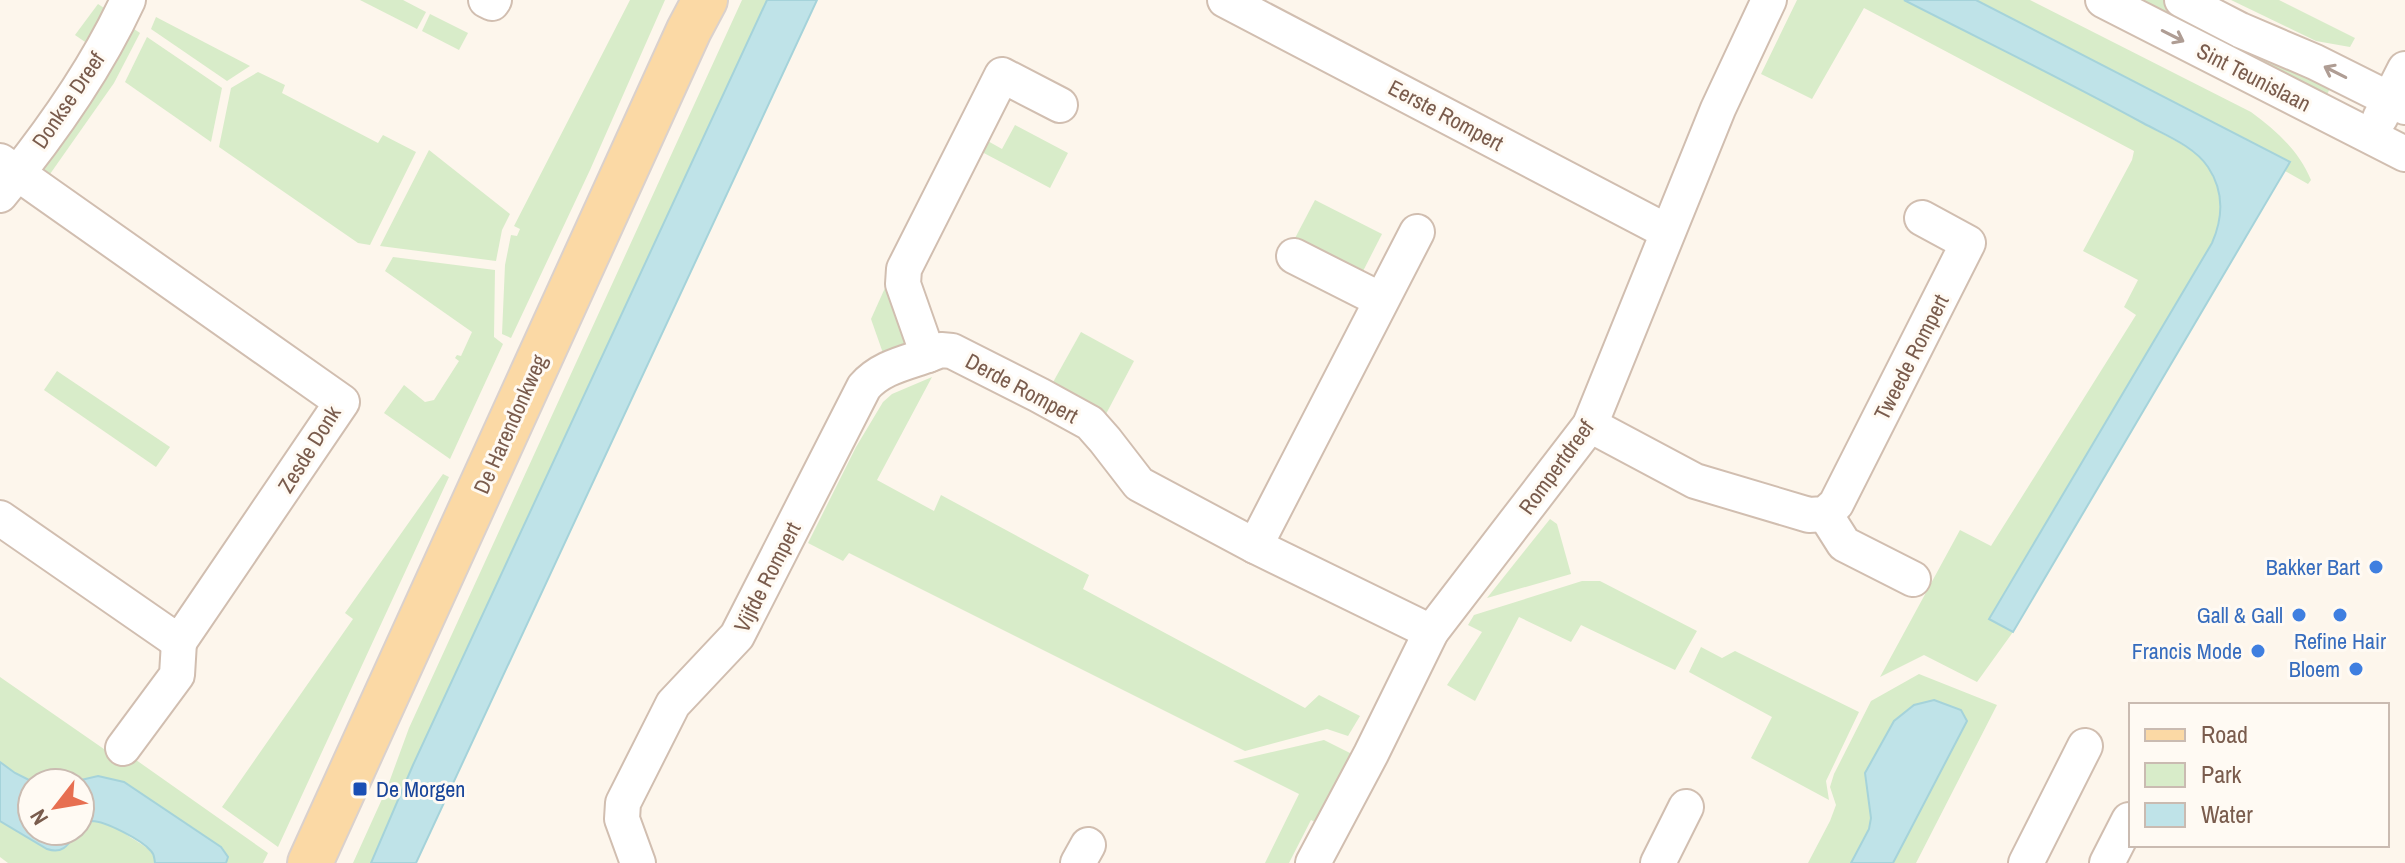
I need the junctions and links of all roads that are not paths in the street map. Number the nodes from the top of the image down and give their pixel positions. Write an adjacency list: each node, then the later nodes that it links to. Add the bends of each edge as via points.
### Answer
1 (128, 0): 14 (street, Donkse Dreef, via 95,64)
2 (486, 0): 3 (street)
3 (494, 0)
4 (1225, 0): 16 (street, Eerste Rompert)
5 (1769, 0): 16 (street, Rompertdreef)
6 (2103, 0): 12 (street, Sint Teunislaan, one-way to 12)
7 (2182, 0): 10 (street, Sint Teunislaan, one-way to 7)
8 (698, 10): 31 (main road, De Harendonkweg)
9 (2405, 69): 10 (street)
10 (2397, 103): 12 (street)
11 (1060, 105): 20 (street, via 1002,75 904,269 903,284)
12 (2370, 136): 13 (street, Sint Teunislaan)
13 (2405, 154)
14 (6, 177): 27 (street, Zesde Donk, via 342,402)
15 (1922, 218): 22 (street, Tweede Rompert, via 1968,243 1836,504)
16 (1666, 231): 21 (street, Rompertdreef)
17 (1417, 232): 19 (street)
18 (1294, 256): 19 (street)
19 (1381, 300): 24 (street)
20 (928, 355): 24 (street, Derde Rompert, via 952,351 1090,423 1139,484); 35 (street, Vijfde Rompert, via 885,370 864,387 737,636 673,704 623,803 622,819)
21 (1590, 425): 22 (street, via 1703,484 1809,515); 26 (street, Rompertdreef)
22 (1825, 514): 25 (street, via 1844,544)
23 (0, 518): 27 (street)
24 (1255, 546): 26 (street, Derde Rompert)
25 (1913, 579)
26 (1431, 632): 36 (street, Rompertdreef)
27 (179, 642): 29 (street, via 177,675)
28 (2085, 746): 38 (street)
29 (123, 748)
30 (1686, 807): 37 (street)
31 (330, 817): 33 (main road, De Harendonkweg); 34 (main road, De Harendonkweg)
32 (2129, 820): 39 (street)
33 (300, 863)
34 (310, 863)
35 (638, 863)
36 (1313, 863)
37 (1658, 863)
38 (2026, 863)
39 (2107, 863)

